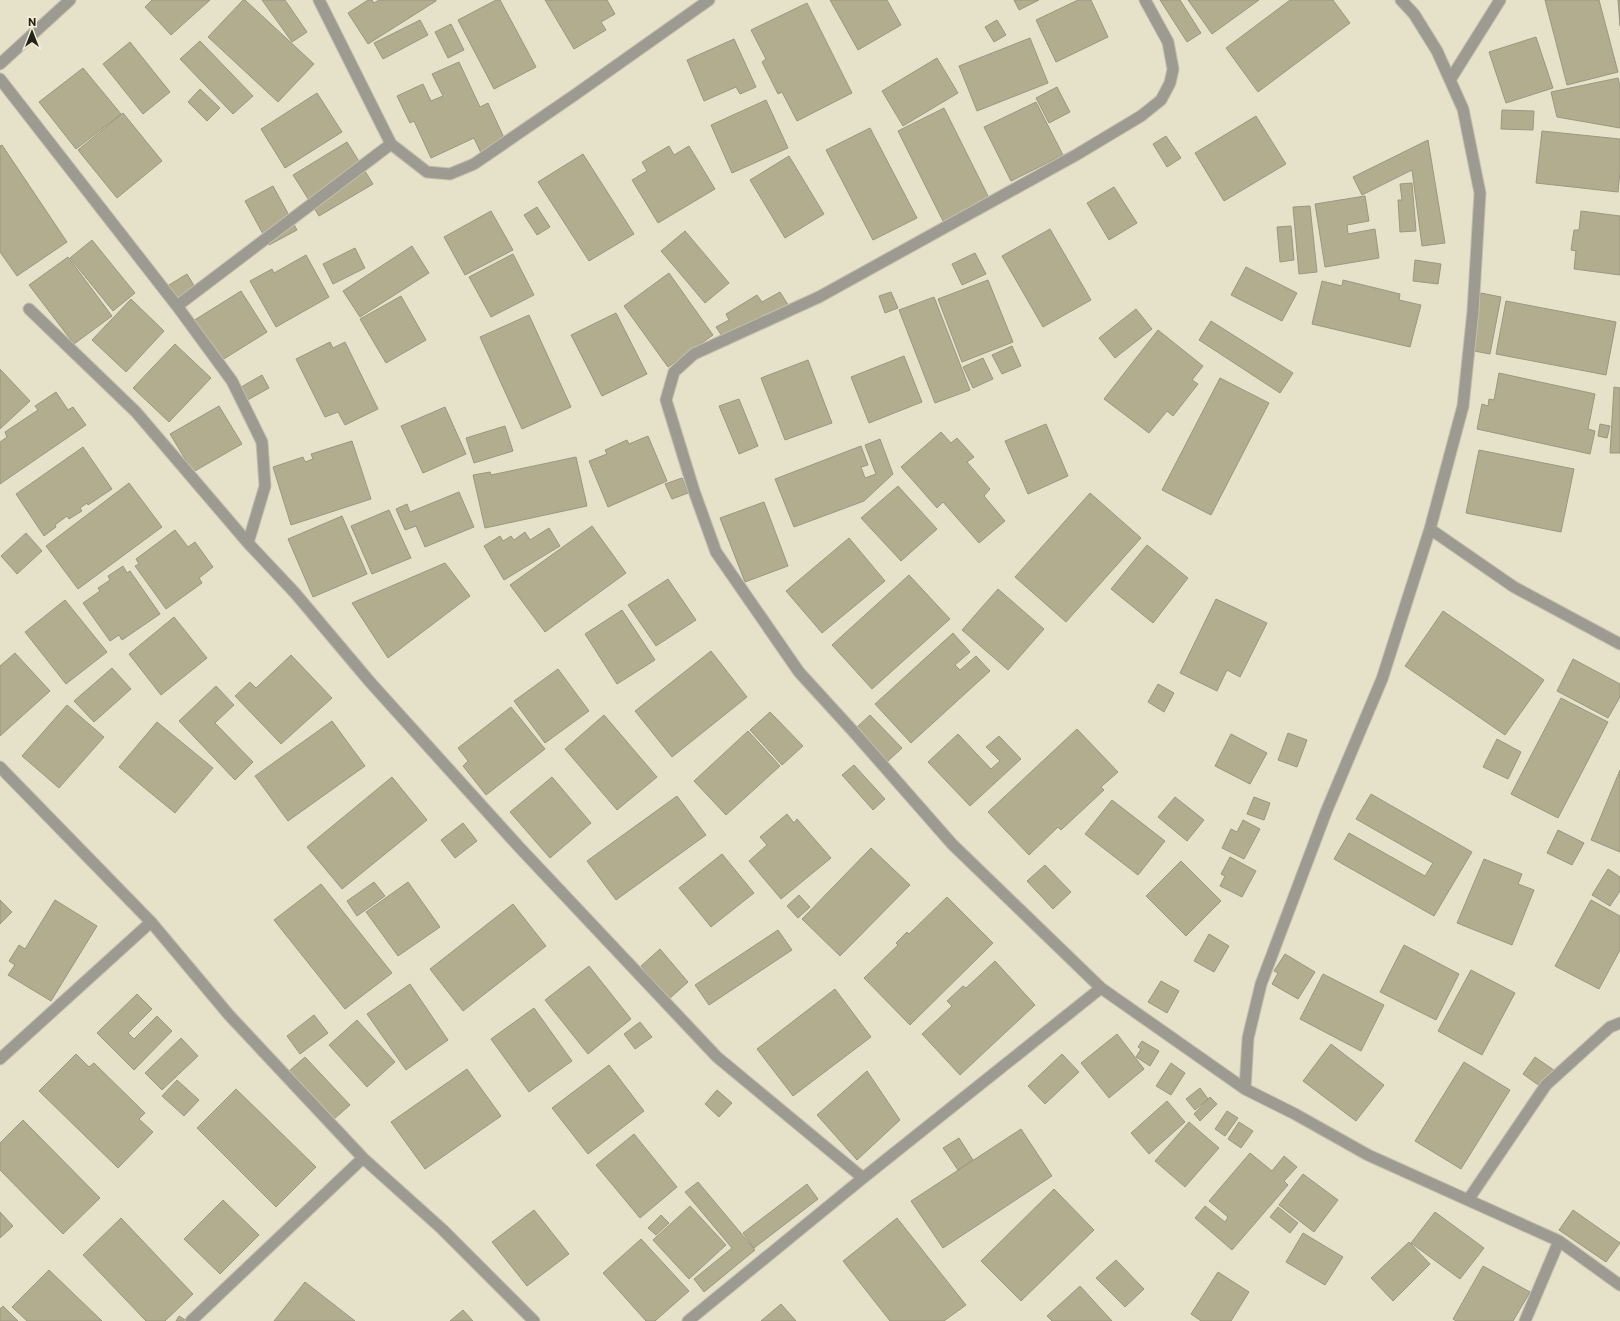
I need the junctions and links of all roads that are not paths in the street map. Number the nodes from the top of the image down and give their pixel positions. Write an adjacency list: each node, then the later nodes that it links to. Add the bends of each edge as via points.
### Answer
1 (70, 0): 7 (street)
2 (319, 0): 10 (street)
3 (709, 0): 10 (street, via 474,164 450,174 427,172)
4 (1145, 0): 18 (street, via 1168,42 1173,69 1170,83 1161,100 1141,116 1076,155 819,297 694,354 674,372 666,400 716,552 799,672 952,844)
5 (1402, 0): 9 (street, via 1437,51)
6 (1500, 0): 9 (street)
7 (0, 64)
8 (0, 79): 11 (street)
9 (1450, 80): 13 (street, via 1462,109 1480,193 1473,311 1462,406)
10 (391, 144): 11 (street)
11 (177, 306): 14 (street, via 232,381 262,442 265,486)
12 (30, 309): 14 (street, via 136,412)
13 (1430, 529): 15 (street, via 1514,587); 21 (street, via 1382,678 1326,812 1261,984 1248,1038)
14 (248, 543): 23 (street, via 295,592 370,682 515,842 717,1057)
15 (1620, 644)
16 (0, 767): 17 (street)
17 (151, 922): 20 (street); 22 (street, via 229,1015)
18 (1100, 988): 21 (street); 23 (street)
19 (1620, 1023): 24 (street, via 1610,1027 1546,1085)
20 (0, 1059)
21 (1245, 1089): 24 (street, via 1296,1114 1368,1155)
22 (363, 1158): 27 (street); 28 (street, via 442,1229)
23 (863, 1178): 29 (street)
24 (1468, 1200): 25 (street)
25 (1559, 1241): 26 (street); 30 (street)
26 (1620, 1285)
27 (191, 1321)
28 (534, 1321)
29 (688, 1321)
30 (1525, 1321)

